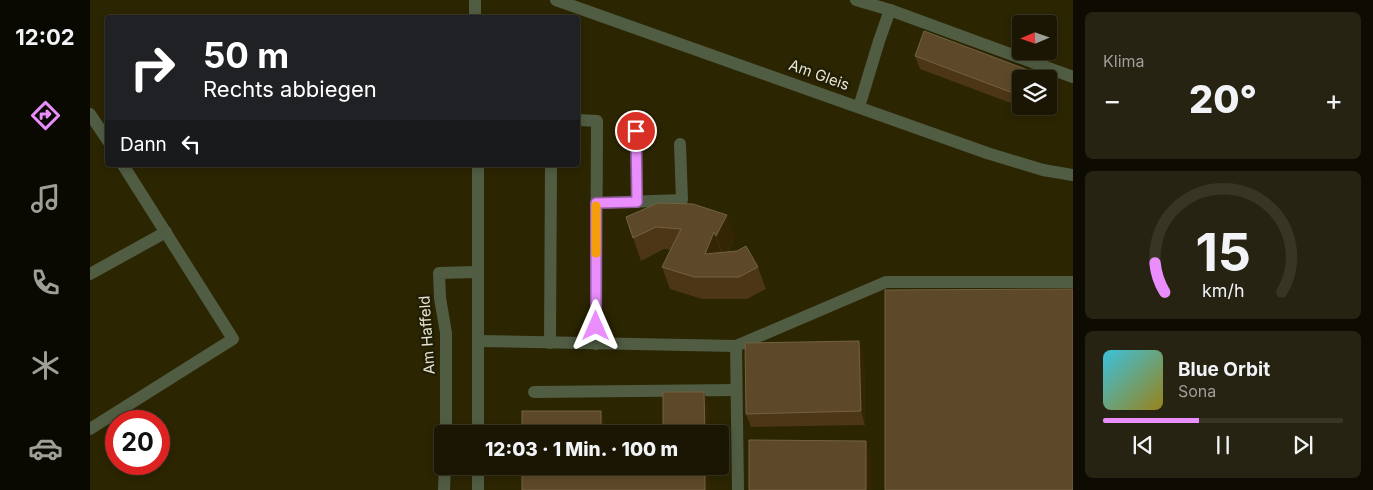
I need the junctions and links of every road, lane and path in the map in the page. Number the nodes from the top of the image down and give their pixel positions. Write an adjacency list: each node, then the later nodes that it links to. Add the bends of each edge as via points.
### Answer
1 (475, 0): 5 (street)
2 (556, 0): 7 (street, Am Gleis)
3 (856, 0): 4 (street)
4 (890, 10): 6 (street); 7 (street)
5 (475, 15)
6 (1073, 77)
7 (859, 107): 16 (street, Am Gleis, via 987,153)
8 (90, 114): 11 (street)
9 (580, 120): 18 (street, via 597,121)
10 (636, 131): 17 (street)
11 (105, 136)
12 (680, 144): 17 (street, via 682,200)
13 (124, 167): 19 (street)
14 (478, 167): 20 (street)
15 (551, 167): 24 (street)
16 (1073, 175)
17 (637, 202): 18 (street)
18 (596, 203): 25 (street)
19 (166, 232): 21 (street); 31 (street, via 234,339)
20 (477, 272): 23 (street); 29 (street, Am Haffeld, via 439,272 446,333)
21 (90, 274)
22 (1073, 282): 26 (street, via 886,282)
23 (478, 341): 24 (street); 30 (street)
24 (550, 343): 25 (street)
25 (596, 344): 26 (street)
26 (736, 346): 27 (street)
27 (736, 390): 28 (street); 36 (street)
28 (534, 392)
29 (446, 425)
30 (478, 425)
31 (90, 429)
32 (445, 475): 34 (street)
33 (478, 475): 35 (street)
34 (444, 490)
35 (478, 490)
36 (738, 490)

